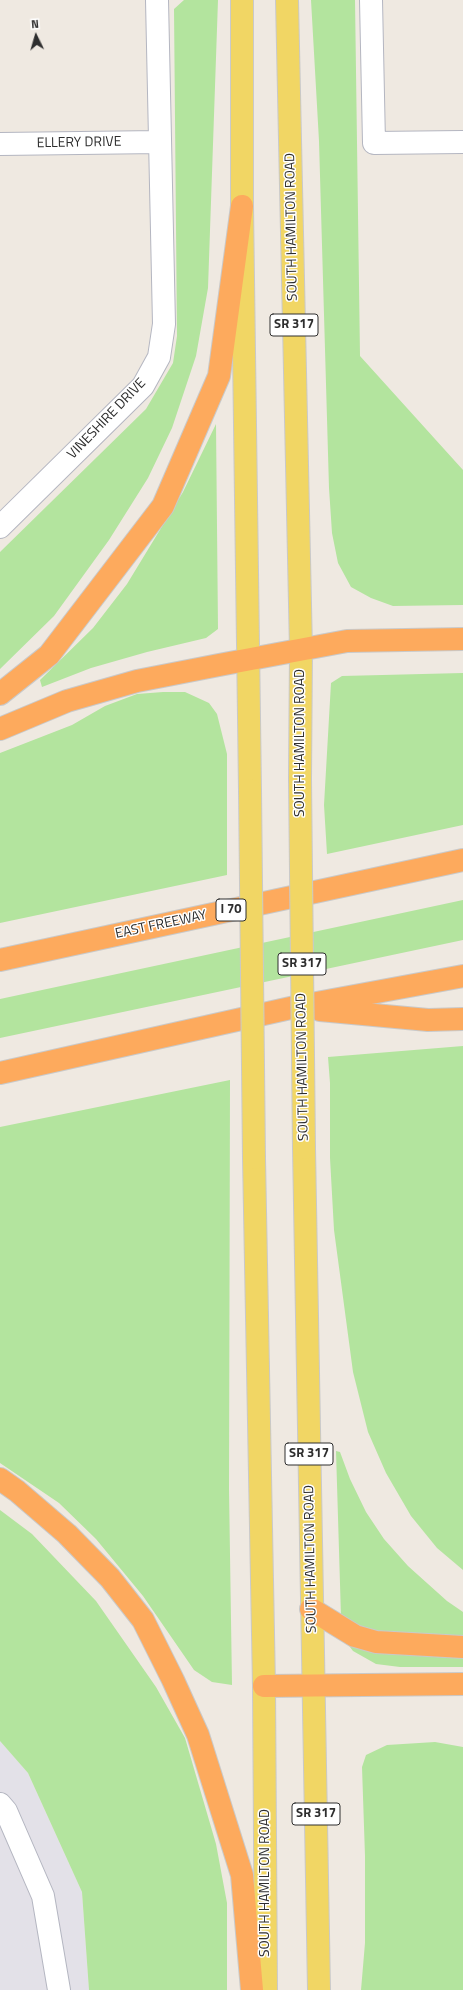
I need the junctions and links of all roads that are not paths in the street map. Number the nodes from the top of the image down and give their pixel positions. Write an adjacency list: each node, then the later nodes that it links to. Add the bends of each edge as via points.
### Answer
1 (242, 0): 8 (main road, SOUTH HAMILTON ROAD)
2 (287, 0): 11 (main road, SOUTH HAMILTON ROAD / SR 317)
3 (372, 0): 6 (street, via 374,143)
4 (159, 1): 5 (street, VINESHIRE DRIVE)
5 (159, 142): 7 (street, ELLERY DRIVE); 9 (street, VINESHIRE DRIVE, via 164,324 159,357 143,386)
6 (463, 142)
7 (0, 144)
8 (242, 206): 12 (main road, SOUTH HAMILTON ROAD); 13 (highway, via 219,376 163,506 49,655)
9 (0, 527)
10 (463, 639): 11 (highway, via 347,641)
11 (301, 650): 12 (highway); 22 (main road, SOUTH HAMILTON ROAD / SR 317, bridge, via 300,779)
12 (248, 660): 14 (highway, via 137,681 67,701); 25 (main road, SOUTH HAMILTON ROAD, bridge)
13 (0, 694)
14 (0, 729)
15 (463, 860): 16 (highway, EAST FREEWAY / I 70)
16 (0, 960)
17 (463, 976): 18 (highway)
18 (295, 1007): 19 (highway, via 428,1020); 20 (highway)
19 (463, 1019)
20 (0, 1073)
21 (0, 1479): 29 (highway, via 66,1534 110,1578 143,1620 173,1680 198,1735 242,1875)
22 (311, 1609): 23 (highway, via 355,1636 376,1642); 26 (main road, SOUTH HAMILTON ROAD / SR 317)
23 (463, 1647)
24 (463, 1684): 26 (highway)
25 (264, 1686): 26 (highway); 30 (main road, SOUTH HAMILTON ROAD)
26 (313, 1686): 31 (main road, SOUTH HAMILTON ROAD / SR 317)
27 (0, 1804): 28 (street, via 6,1810 44,1896)
28 (59, 1990)
29 (252, 1990)
30 (266, 1990)
31 (319, 1990)

